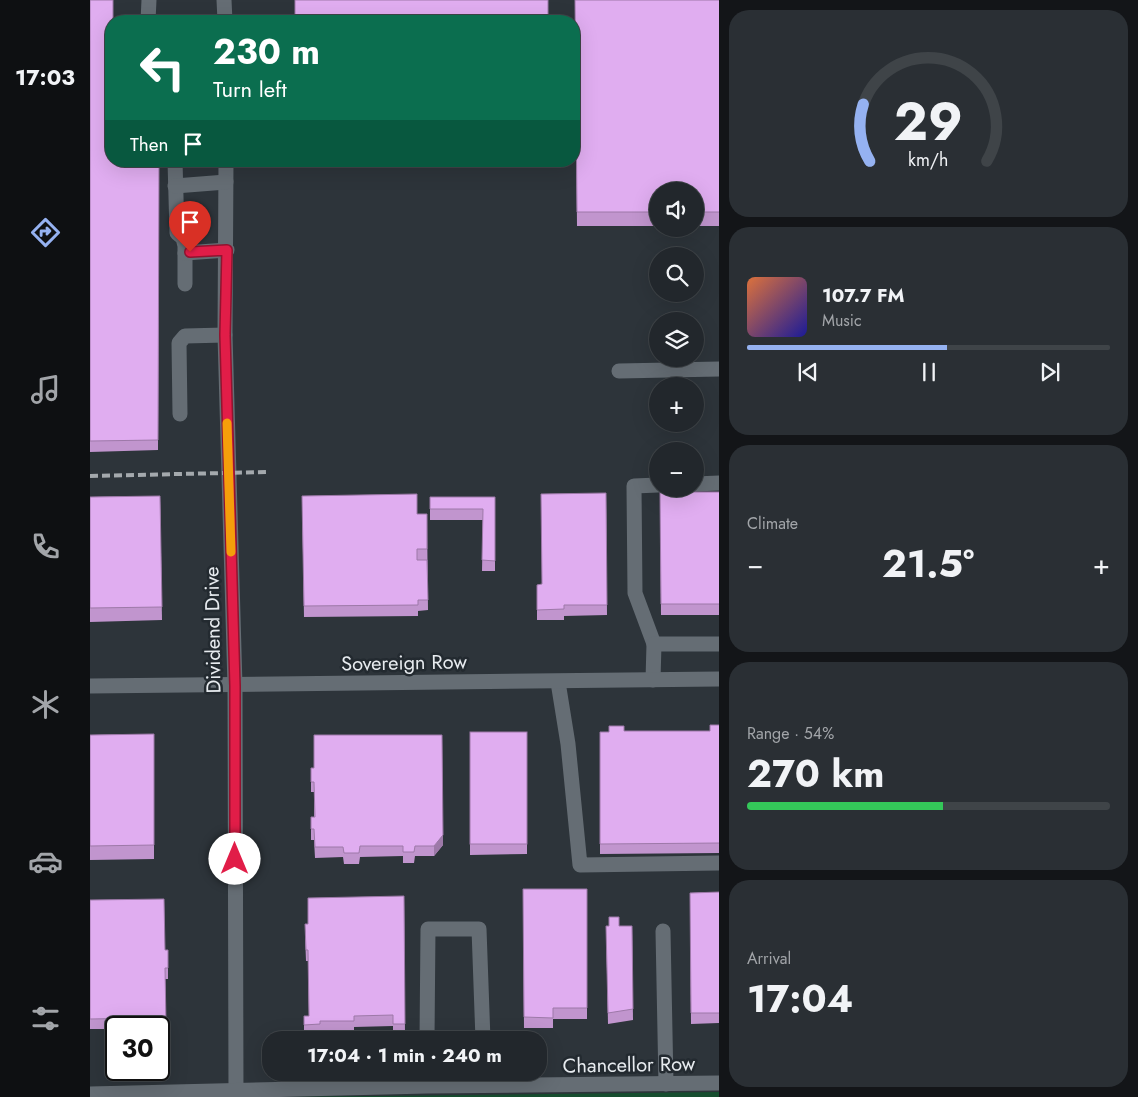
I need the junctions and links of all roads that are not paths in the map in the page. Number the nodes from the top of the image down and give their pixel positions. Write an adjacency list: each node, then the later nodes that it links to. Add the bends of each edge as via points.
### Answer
1 (149, 0): 3 (street)
2 (224, 0): 4 (street)
3 (148, 15)
4 (225, 15)
5 (175, 167): 8 (street)
6 (226, 167): 7 (street, Dividend Drive)
7 (226, 182): 8 (street); 9 (street, Dividend Drive)
8 (175, 186): 10 (street, via 177,233 183,238)
9 (227, 250): 10 (street); 12 (street, Dividend Drive)
10 (185, 253): 11 (street)
11 (185, 284)
12 (225, 335): 15 (street, via 185,336 181,339); 25 (street, Dividend Drive)
13 (719, 369): 14 (street)
14 (619, 371)
15 (180, 414)
16 (719, 483): 17 (street)
17 (704, 484)
18 (649, 485): 19 (street, via 634,486 635,593)
19 (654, 644): 20 (street); 21 (street)
20 (719, 644)
21 (653, 680): 22 (street, Sovereign Row); 23 (street, Sovereign Row)
22 (719, 680)
23 (558, 682): 25 (street, Sovereign Row); 26 (street, via 568,744 580,865)
24 (90, 686): 25 (street, Sovereign Row)
25 (235, 686): 35 (street, Dividend Drive)
26 (719, 863)
27 (663, 931): 33 (street)
28 (427, 1031): 29 (street, via 428,929 479,929)
29 (483, 1031)
30 (402, 1081): 35 (street, Chancellor Row)
31 (547, 1081): 33 (street, Chancellor Row)
32 (719, 1083): 33 (street, Chancellor Row)
33 (666, 1084)
34 (90, 1094): 35 (street, Chancellor Row)
35 (236, 1094)

